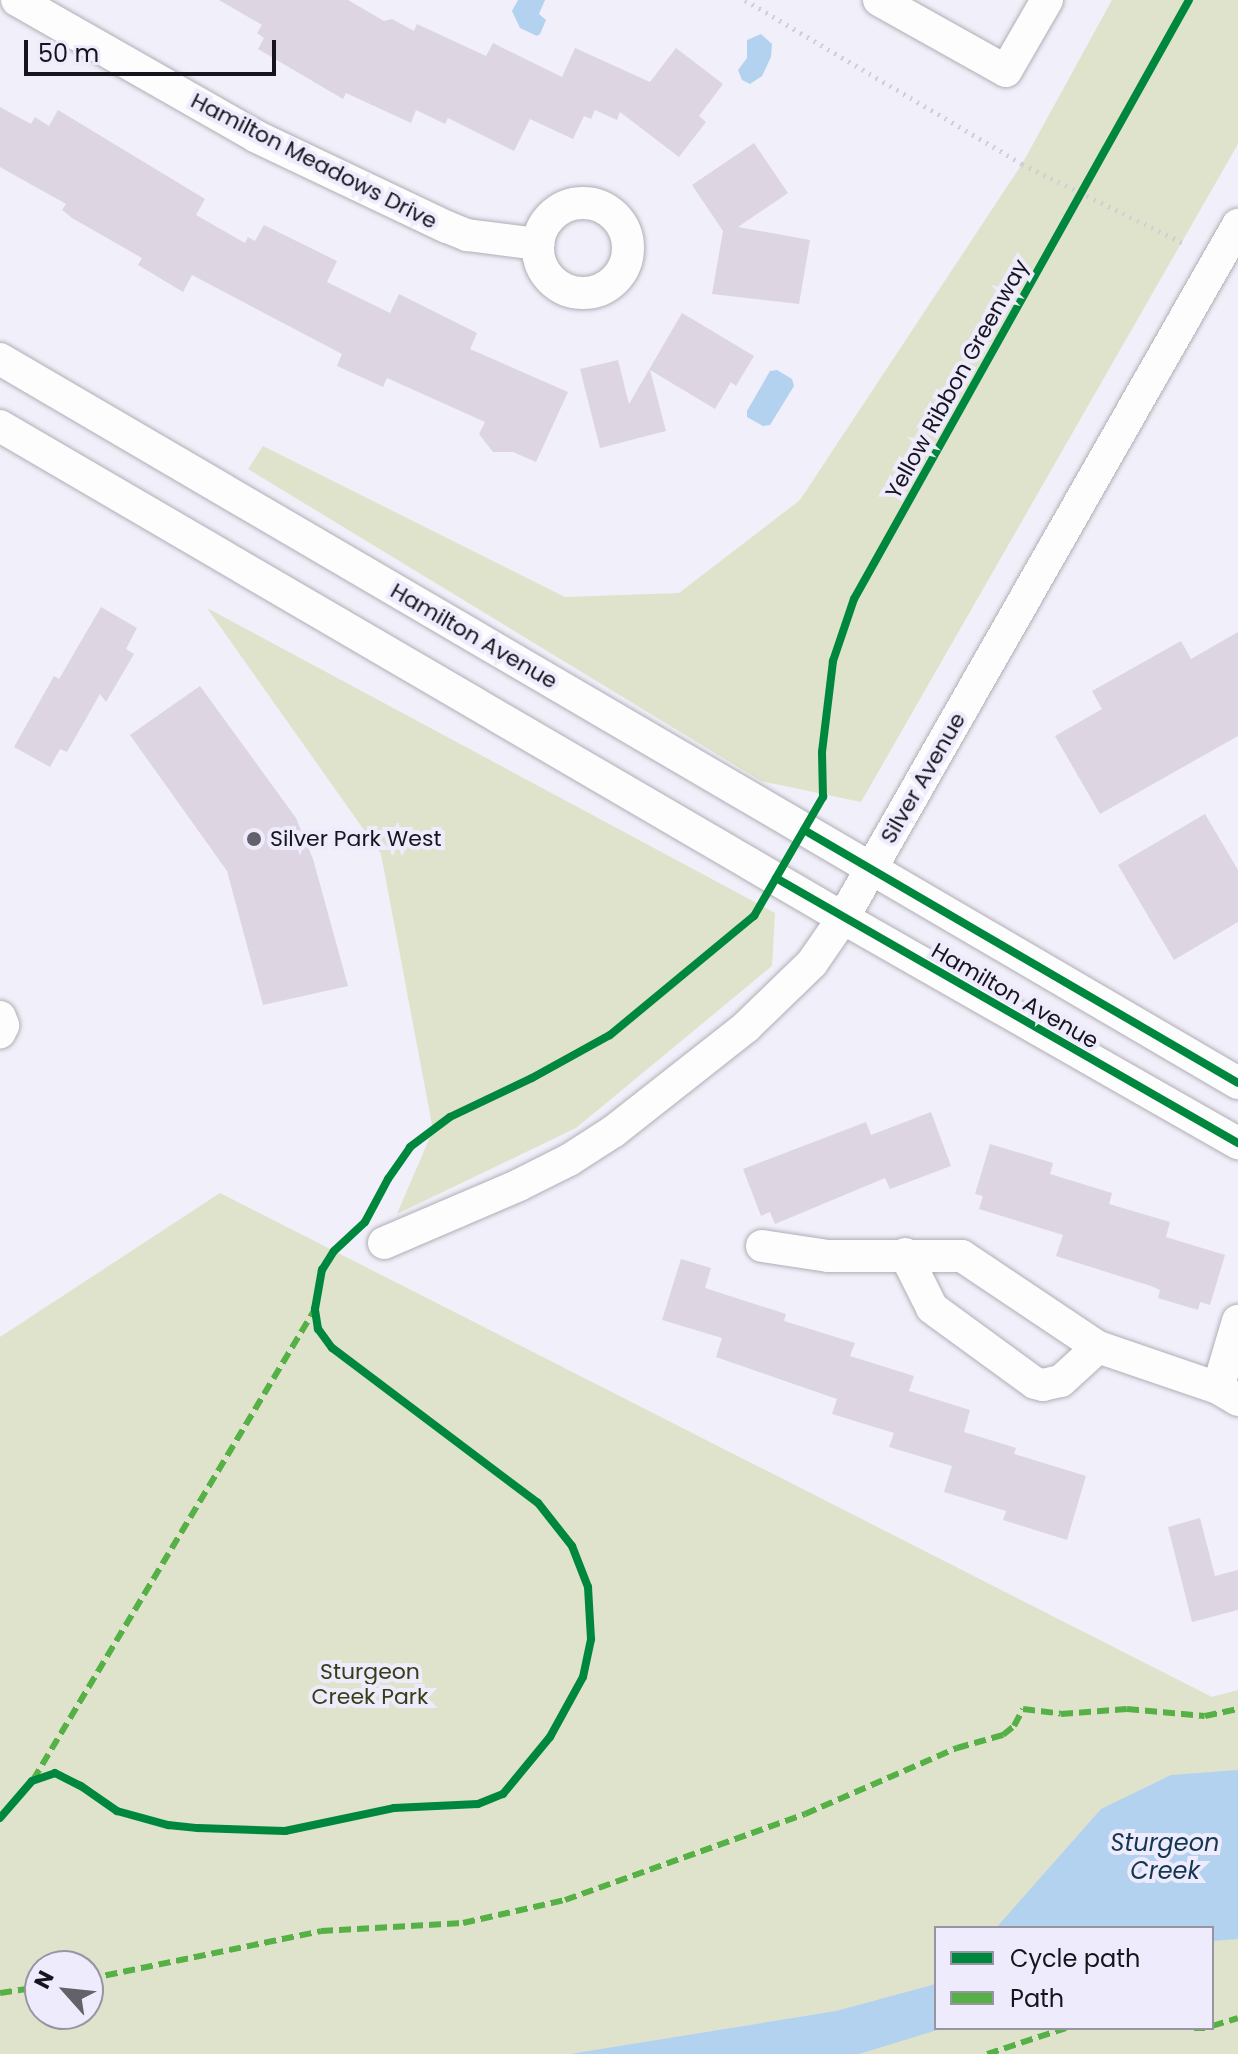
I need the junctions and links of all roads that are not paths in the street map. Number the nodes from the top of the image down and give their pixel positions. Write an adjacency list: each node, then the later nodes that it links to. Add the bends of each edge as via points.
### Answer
1 (17, 0): 5 (street, Hamilton Meadows Drive, via 255,136 432,221 467,235)
2 (879, 0): 3 (street, via 1006,71)
3 (1047, 0)
4 (1238, 225): 8 (street, Silver Avenue)
5 (538, 244)
6 (0, 359): 8 (street, Hamilton Avenue)
7 (0, 426): 9 (street, Hamilton Avenue)
8 (871, 869): 9 (street, Silver Avenue); 10 (street, Hamilton Avenue)
9 (843, 918): 11 (street, Hamilton Avenue); 12 (street, Silver Avenue, via 785,993 614,1131 519,1185)
10 (1238, 1083)
11 (1238, 1143)
12 (384, 1243)
13 (762, 1246): 14 (street, via 828,1256)
14 (905, 1254): 16 (street, via 962,1256); 16 (street, via 932,1308 1035,1383 1061,1381)
15 (1238, 1321): 17 (street)
16 (1098, 1347): 17 (street)
17 (1228, 1394)

